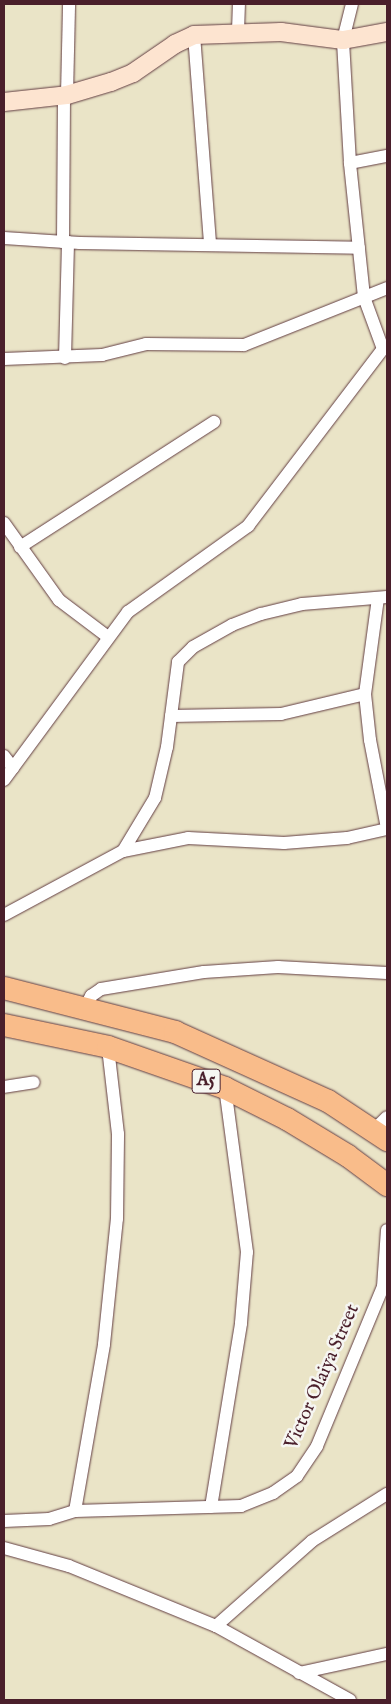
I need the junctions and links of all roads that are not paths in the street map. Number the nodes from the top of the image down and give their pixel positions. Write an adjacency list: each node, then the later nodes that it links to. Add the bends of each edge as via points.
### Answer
1 (69, 4): 8 (street)
2 (239, 4): 4 (street)
3 (352, 4): 7 (street)
4 (238, 31): 6 (street); 7 (street, via 280,32)
5 (387, 32): 7 (street)
6 (194, 35): 8 (street, via 133,73); 14 (street)
7 (343, 40): 11 (street)
8 (65, 95): 9 (street); 13 (street)
9 (4, 102)
10 (387, 156): 11 (street)
11 (350, 163): 15 (street)
12 (4, 238): 13 (street)
13 (66, 242): 14 (street); 19 (street)
14 (210, 243): 15 (street, via 259,248)
15 (359, 248): 17 (street)
16 (387, 288): 17 (street)
17 (364, 297): 18 (street); 19 (street, via 244,345 146,344)
18 (385, 352): 25 (street, via 248,526 128,612)
19 (65, 358): 20 (street)
20 (4, 359)
21 (214, 422): 23 (street)
22 (4, 522): 23 (street)
23 (20, 546): 25 (street, via 59,600)
24 (382, 597): 26 (street); 27 (street, via 302,604 232,625 193,647 178,662)
25 (108, 638): 29 (street)
26 (365, 694): 27 (street, via 281,714); 31 (street)
27 (171, 716): 32 (street, via 155,798)
28 (4, 756): 29 (street)
29 (13, 768): 30 (street)
30 (4, 780)
31 (387, 829): 32 (street, via 347,838 284,843 188,838)
32 (123, 851): 33 (street)
33 (4, 915)
34 (387, 973): 36 (street, via 278,967 204,972 100,989)
35 (4, 988): 36 (highway, A5)
36 (85, 1007): 42 (highway, A5, via 175,1032)
37 (4, 1025): 38 (highway, A5)
38 (108, 1047): 41 (highway, A5); 47 (street, via 118,1134 117,1219 104,1344)
39 (34, 1082): 40 (street)
40 (4, 1087)
41 (225, 1088): 43 (highway, A5, via 287,1119); 46 (street, via 247,1252 241,1323)
42 (383, 1129)
43 (387, 1185)
44 (387, 1230): 46 (street, Victor Olaiya Street, via 383,1287 317,1446 297,1476 273,1493 241,1506)
45 (387, 1494): 50 (street, via 312,1542)
46 (211, 1507): 47 (street, Victor Olaiya Street)
47 (75, 1511): 48 (street, Victor Olaiya Street, via 49,1519)
48 (4, 1521)
49 (4, 1548): 50 (street, via 69,1566)
50 (216, 1626): 52 (street)
51 (387, 1654): 52 (street)
52 (299, 1673): 53 (street)
53 (350, 1700)

